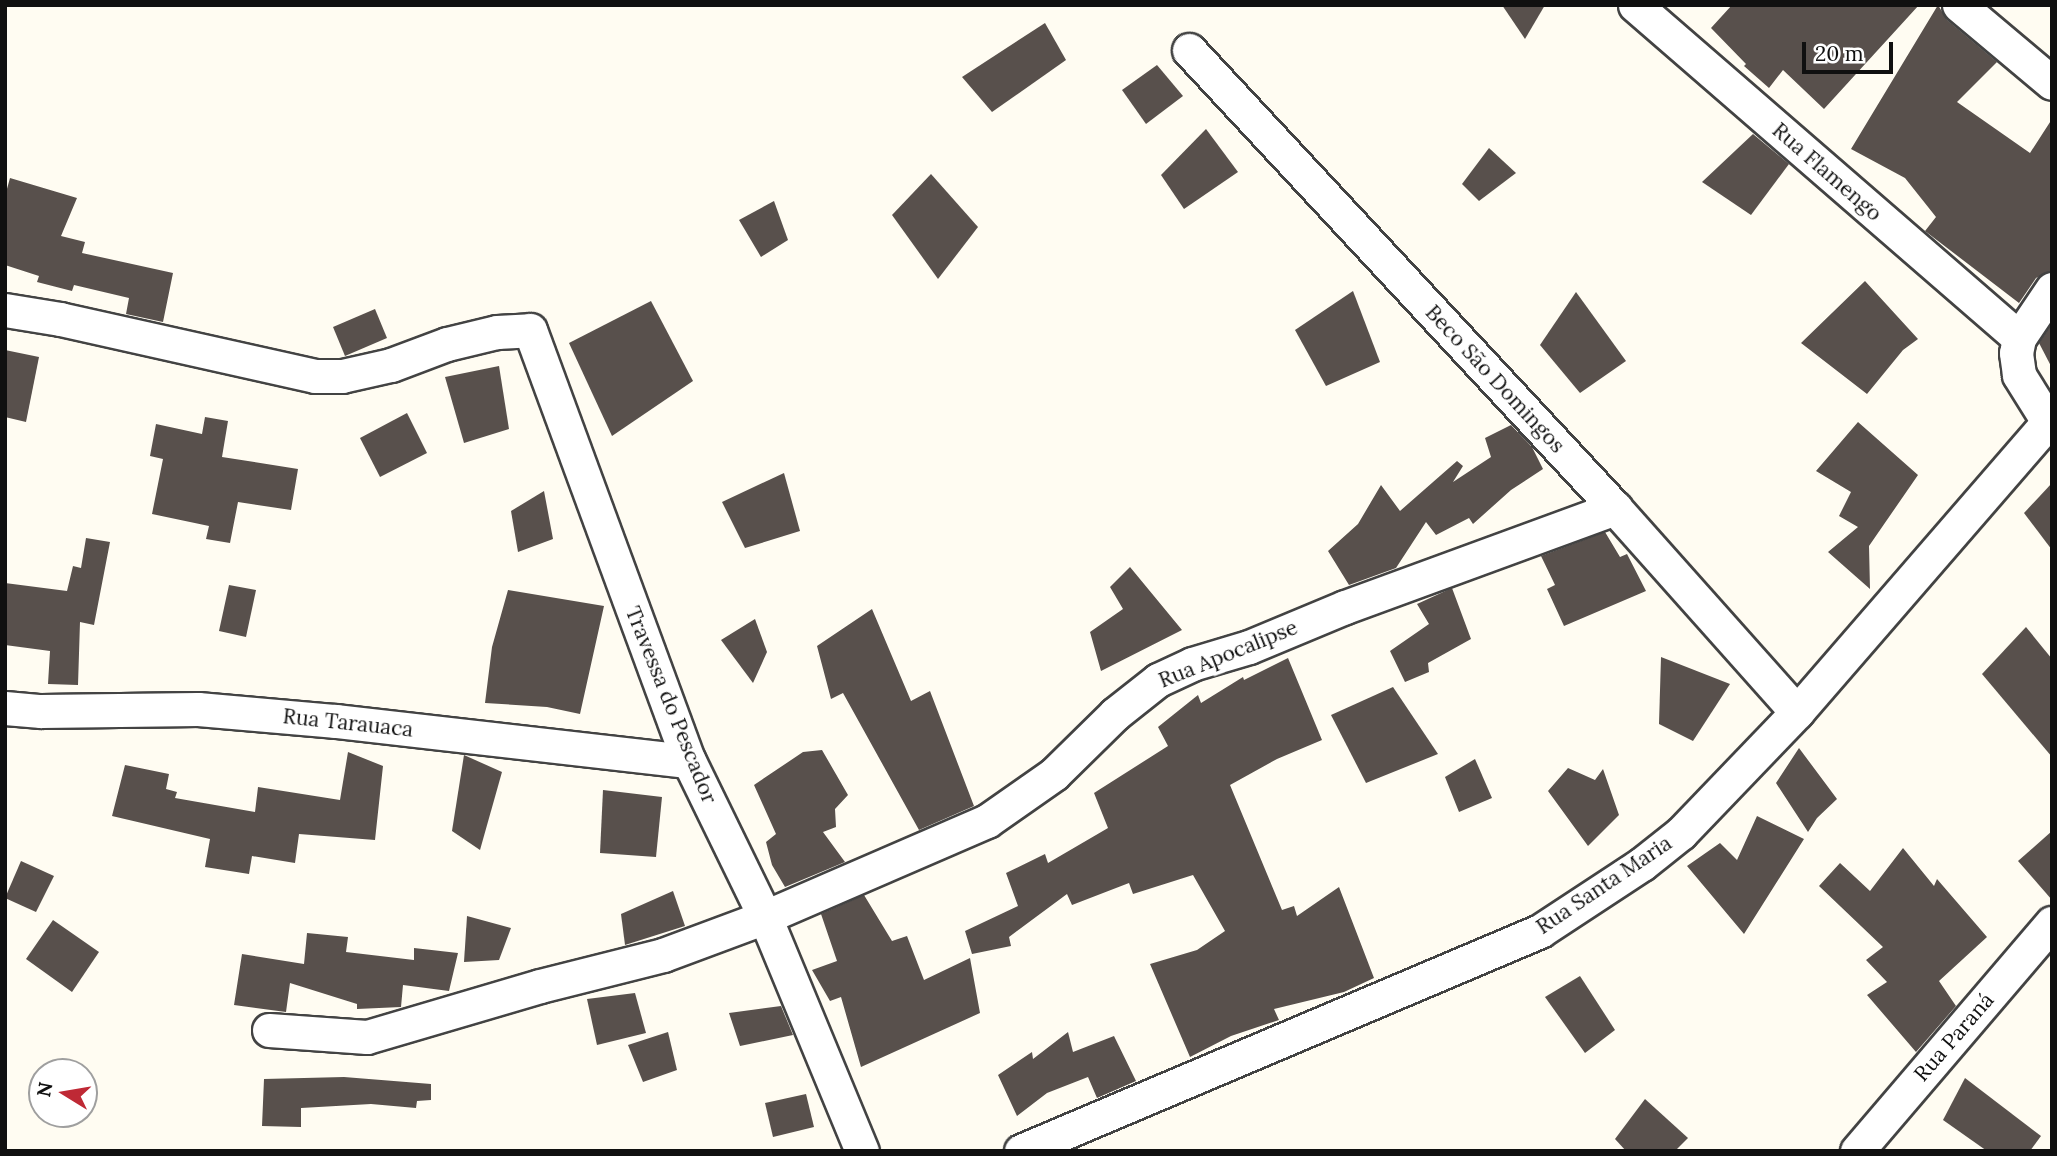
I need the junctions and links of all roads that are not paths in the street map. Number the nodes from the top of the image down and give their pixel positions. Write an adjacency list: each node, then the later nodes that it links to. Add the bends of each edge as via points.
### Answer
1 (1635, 5): 7 (street, Rua Flamengo)
2 (1959, 5): 4 (street)
3 (1189, 50): 9 (street, Beco São Domingos)
4 (2052, 83)
5 (2052, 289): 7 (street)
6 (5, 310): 12 (street, Travessa do Pescador, via 315,376 354,373 447,344 497,332 530,330)
7 (2019, 338): 8 (street, via 2017,363 2028,393)
8 (2050, 425): 11 (street, Rua Santa Maria)
9 (1615, 508): 11 (street, Beco São Domingos); 13 (street, Rua Apocalipse, via 1158,680 1115,714 1054,774 987,821)
10 (5, 708): 12 (street, Rua Tarauaca, via 198,709)
11 (1797, 712): 17 (street, Rua Santa Maria, via 1681,833 1540,931)
12 (689, 761): 13 (street, Travessa do Pescador)
13 (765, 917): 15 (street, Rua Apocalipse, via 663,955 367,1037); 16 (street, Travessa do Pescador)
14 (2052, 923): 18 (street, Rua Paraná)
15 (269, 1030)
16 (862, 1151)
17 (1021, 1151)
18 (1857, 1151)

